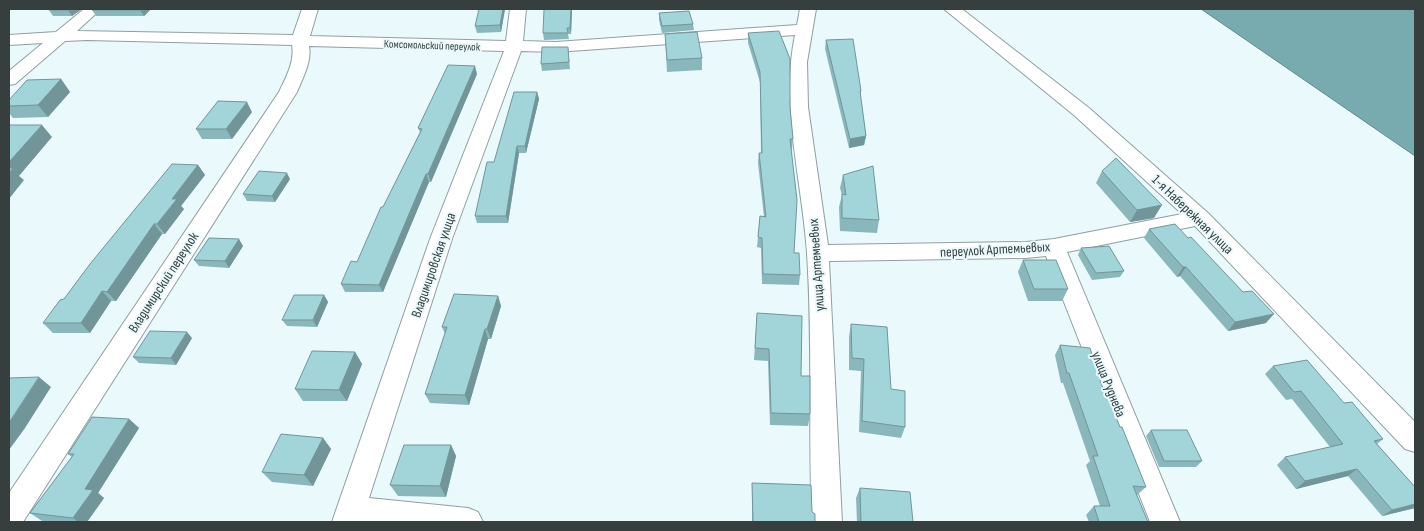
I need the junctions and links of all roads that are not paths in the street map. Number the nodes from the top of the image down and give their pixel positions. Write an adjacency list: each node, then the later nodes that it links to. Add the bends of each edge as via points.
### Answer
1 (93, 9): 6 (street)
2 (310, 9): 8 (street, Владимирский переулок)
3 (518, 9): 9 (street, Владимировская улица)
4 (952, 9): 11 (street, 1-я Набережная улица, via 1082,112)
5 (806, 19): 9 (street, Комсомольский переулок, via 556,47); 13 (street, улица Артемьевых, via 798,62 799,108)
6 (59, 37): 7 (street, Комсомольский переулок); 8 (street, Комсомольский переулок); 10 (street)
7 (9, 40)
8 (300, 40): 9 (street, Комсомольский переулок); 16 (street, Владимирский переулок, via 302,53 288,92)
9 (514, 47): 15 (street, Владимировская улица, via 441,239)
10 (9, 80)
11 (1200, 218): 12 (street, переулок Артемьевых); 14 (street, 1-я Набережная улица)
12 (1054, 246): 13 (street, переулок Артемьевых, via 1026,250); 19 (street, улица Руднева)
13 (818, 253): 18 (street, улица Артемьевых)
14 (1415, 440)
15 (350, 516): 17 (street)
16 (9, 518)
17 (468, 522)
18 (827, 522)
19 (1165, 522)

